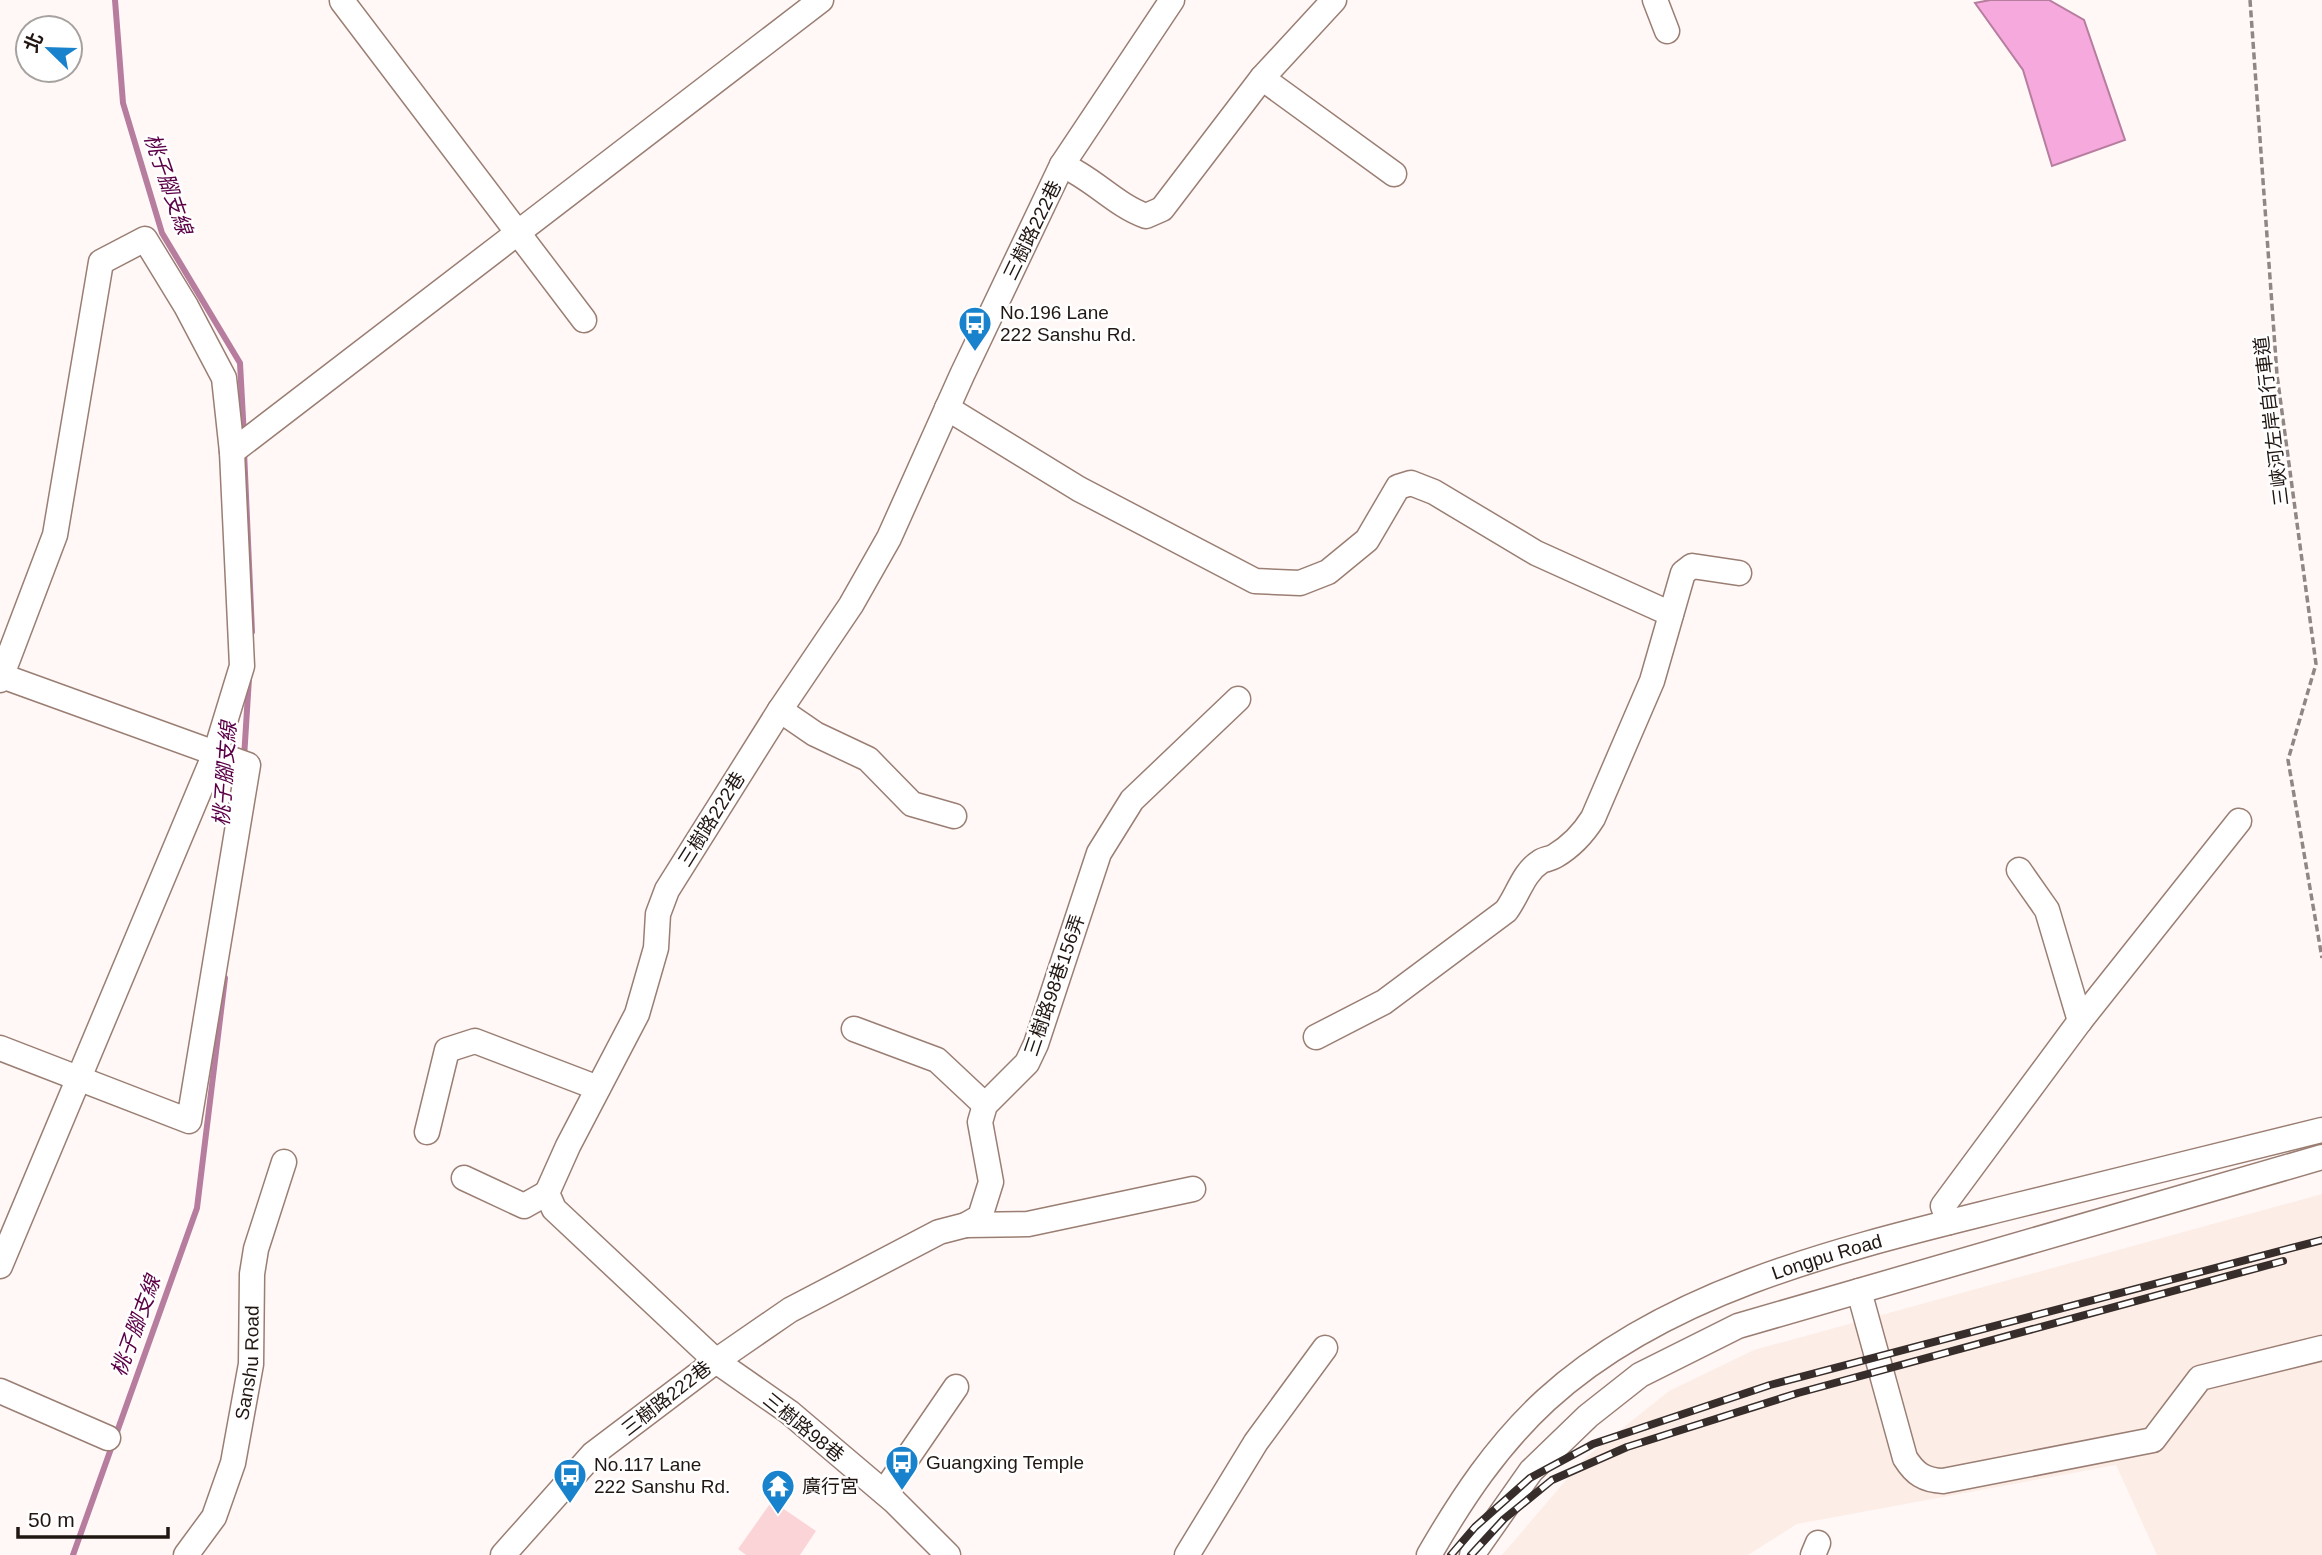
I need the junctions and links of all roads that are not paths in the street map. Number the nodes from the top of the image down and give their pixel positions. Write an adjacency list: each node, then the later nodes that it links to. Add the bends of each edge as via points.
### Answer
1 (821, 0): 10 (street)
2 (1172, 0): 8 (street, 三樹路222巷)
3 (1334, 0): 7 (street)
4 (1655, 0): 6 (street)
5 (342, 1): 10 (street)
6 (1667, 31)
7 (1262, 78): 8 (street, via 1162,209 1146,216 1135,212 1082,173); 9 (street)
8 (1062, 166): 12 (street, 三樹路222巷)
9 (1394, 174)
10 (518, 233): 11 (street); 13 (street)
11 (583, 320)
12 (947, 408): 15 (street, via 1079,489 1255,582 1300,583 1328,572 1367,540 1398,487 1411,483 1536,553); 18 (street, 三樹路222巷, via 889,538 851,605)
13 (232, 452): 16 (street, via 224,378 145,239 101,262 55,534); 19 (street, via 242,666)
14 (1739, 573): 15 (street, via 1692,566 1683,573)
15 (1671, 614): 25 (street, via 1653,681 1581,838 1541,861 1524,878 1506,911 1384,1002)
16 (1, 678): 19 (street)
17 (1238, 699): 29 (street, 三樹路98巷156弄, via 1132,800 1099,853 1027,1063)
18 (780, 710): 20 (street, via 815,734 868,759 912,804); 28 (street, 三樹路222巷, via 667,890 637,1014)
19 (216, 751): 27 (street); 27 (street, via 248,765 189,1121)
20 (954, 816)
21 (2239, 821): 23 (street)
22 (2019, 870): 23 (street, via 2047,910)
23 (2080, 1021): 37 (street, via 1943,1206)
24 (854, 1029): 29 (street, via 937,1060)
25 (1316, 1037)
26 (0, 1048): 27 (street)
27 (79, 1078): 39 (street)
28 (598, 1088): 31 (street, via 475,1041 447,1050); 36 (street, 三樹路222巷)
29 (985, 1105): 38 (street, via 980,1122 991,1182 980,1217)
30 (2322, 1130): 37 (street, Longpu Road)
31 (427, 1132)
32 (2322, 1157): 41 (street, Longpu Road)
33 (284, 1162): 49 (street, Sanshu Road, via 256,1249 251,1364 233,1463 214,1517)
34 (464, 1178): 36 (street, via 524,1206)
35 (1193, 1189): 38 (street, via 1028,1224)
36 (547, 1193): 44 (street, 三樹路222巷, via 554,1209)
37 (1949, 1222): 53 (street, Longpu Road, via 1793,1265 1705,1299 1614,1349 1547,1399 1506,1440 1465,1492)
38 (966, 1225): 44 (street, via 939,1232 790,1310)
39 (8, 1228): 40 (street)
40 (0, 1266)
41 (1859, 1291): 43 (street, via 1905,1458 1920,1476 1932,1480 2153,1440 2200,1378); 54 (street, Longpu Road, via 1738,1326 1640,1376 1588,1416 1531,1471)
42 (1325, 1348): 52 (street, via 1256,1442)
43 (2322, 1348)
44 (716, 1361): 48 (street, 三樹路98巷, via 789,1412); 50 (street, 三樹路222巷, via 593,1454)
45 (956, 1387): 48 (street)
46 (0, 1391): 47 (street)
47 (108, 1438)
48 (884, 1492): 51 (street, 三樹路98巷)
49 (186, 1555)
50 (503, 1555)
51 (948, 1555)
52 (1187, 1555)
53 (1429, 1555)
54 (1472, 1555)

